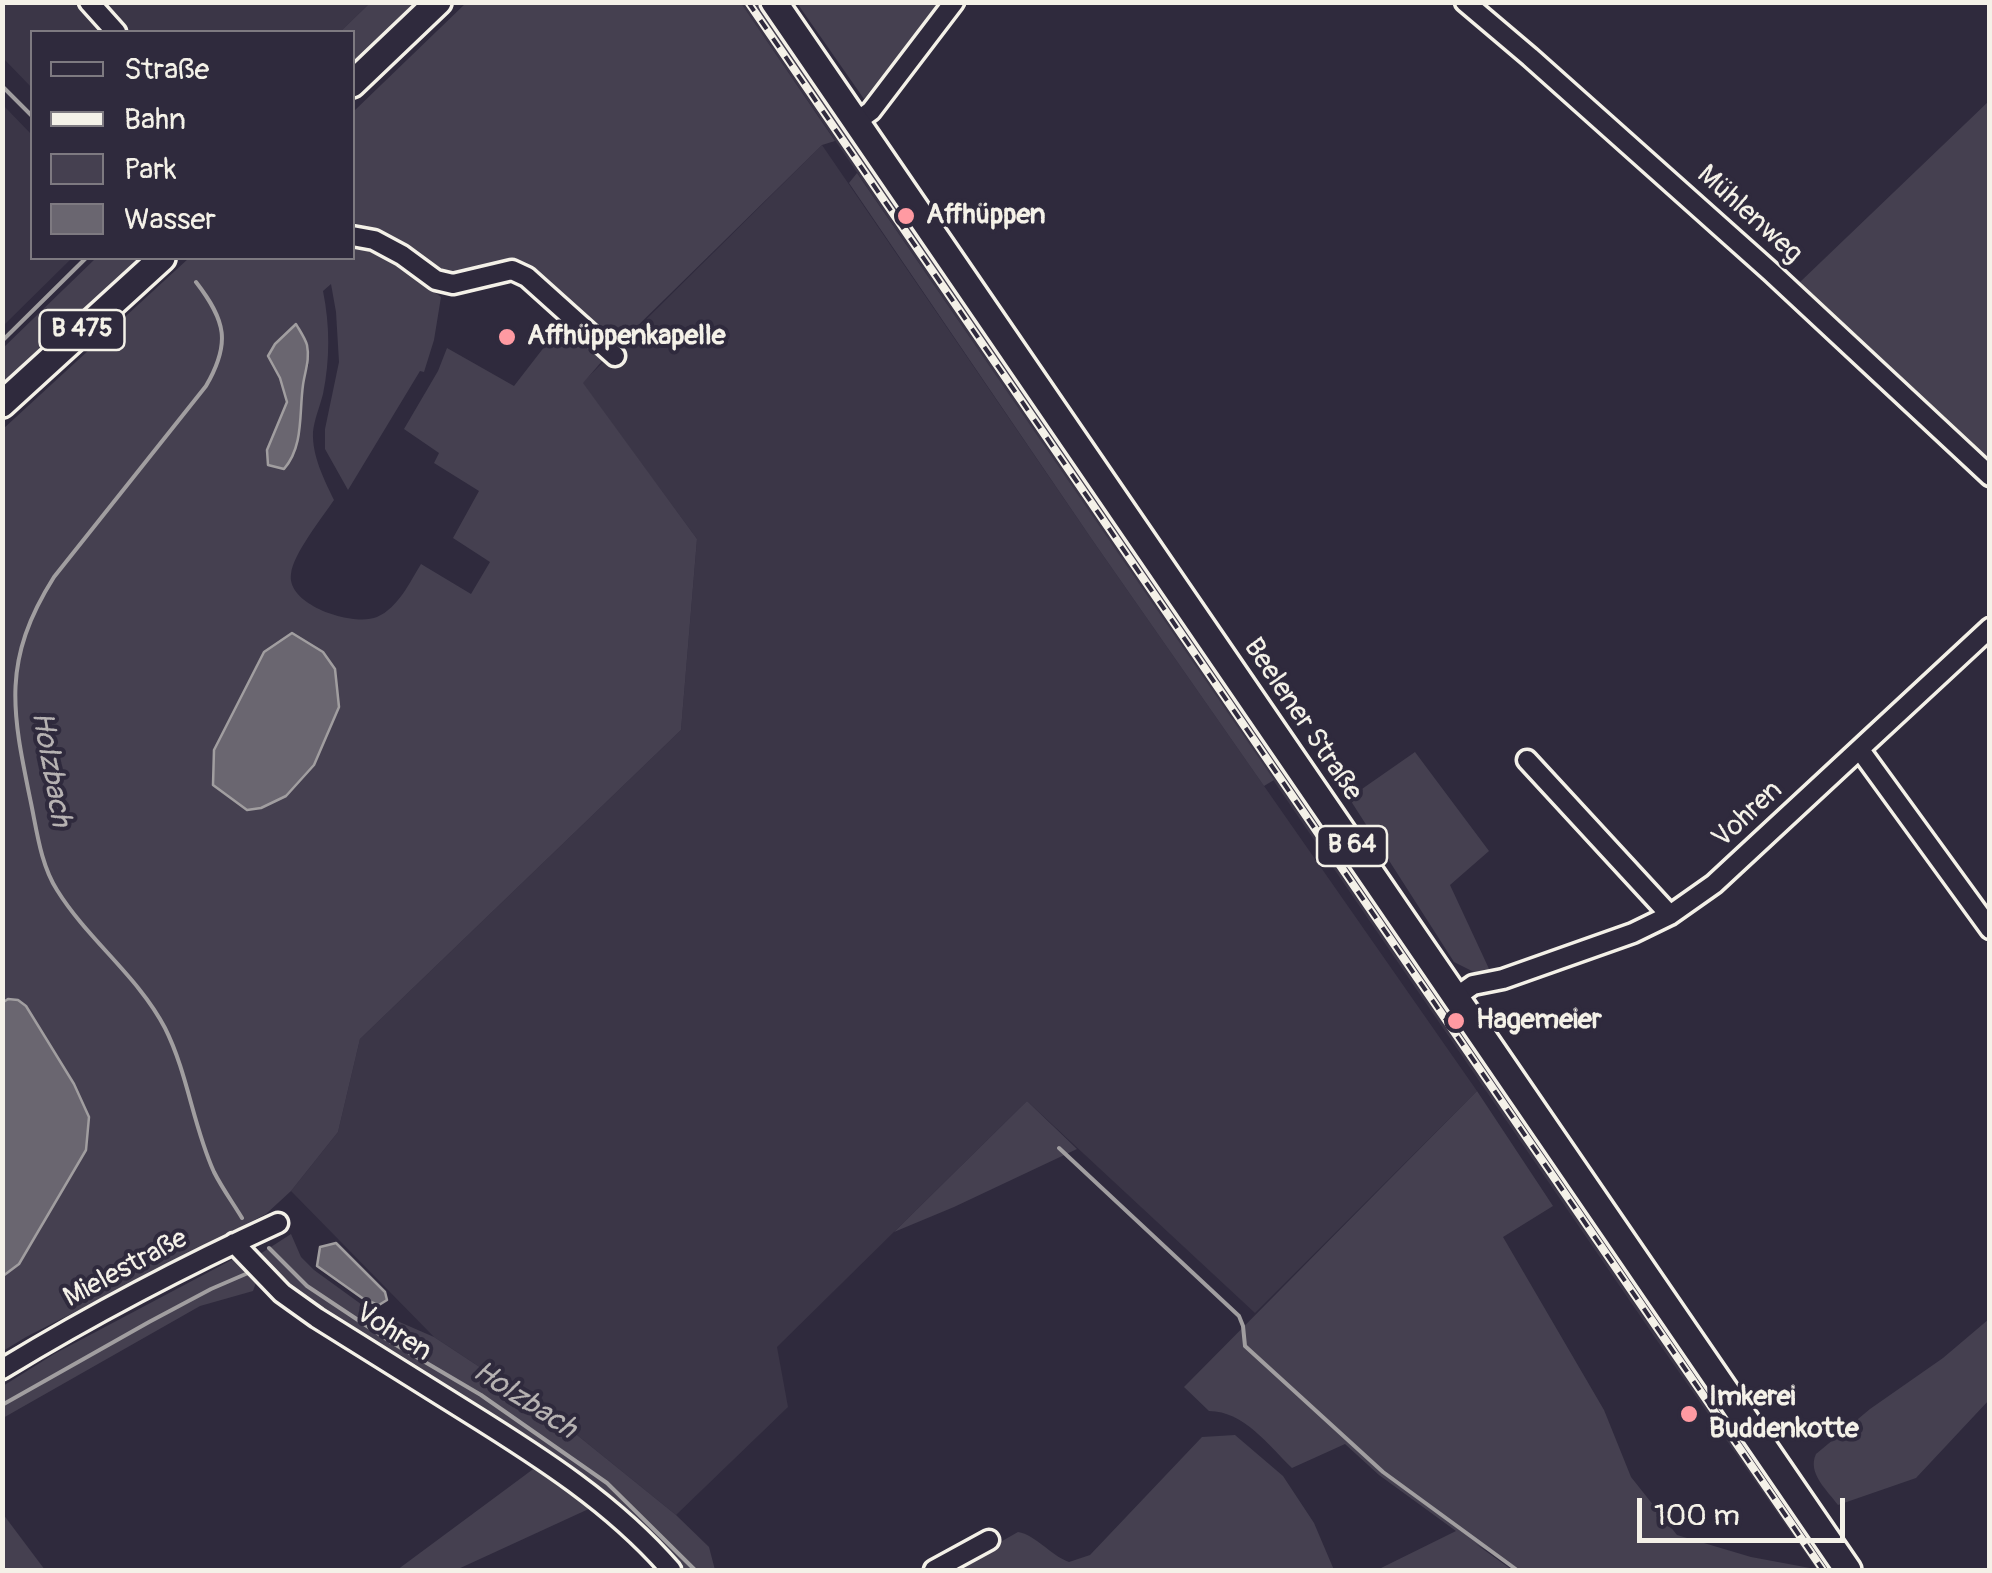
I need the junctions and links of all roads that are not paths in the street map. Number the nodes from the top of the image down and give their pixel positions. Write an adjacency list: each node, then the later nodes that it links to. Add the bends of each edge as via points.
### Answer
1 (89, 2): 6 (street)
2 (438, 2): 7 (main road)
3 (774, 2): 8 (main road, Beelener Straße / B 64)
4 (954, 2): 8 (street)
5 (1465, 2): 13 (street, Mühlenweg)
6 (114, 30)
7 (355, 81)
8 (856, 122): 19 (main road, Beelener Straße / B 64)
9 (355, 237): 11 (street, via 374,240 453,284 512,270)
10 (160, 260): 12 (main road, B 475)
11 (615, 356)
12 (2, 404)
13 (1990, 476)
14 (1990, 628): 15 (street, Vohren)
15 (1860, 750): 17 (street, Vohren, via 1714,884); 18 (street)
16 (1527, 760): 17 (street)
17 (1670, 915): 19 (street, Vohren)
18 (1990, 929)
19 (1456, 997): 26 (main road, Beelener Straße / B 64)
20 (278, 1223): 21 (street, Mielestraße)
21 (234, 1243): 22 (street, Mielestraße); 24 (street, Vohren, via 316,1318 594,1496)
22 (2, 1369)
23 (989, 1540): 25 (street)
24 (671, 1570)
25 (934, 1570)
26 (1848, 1570)

